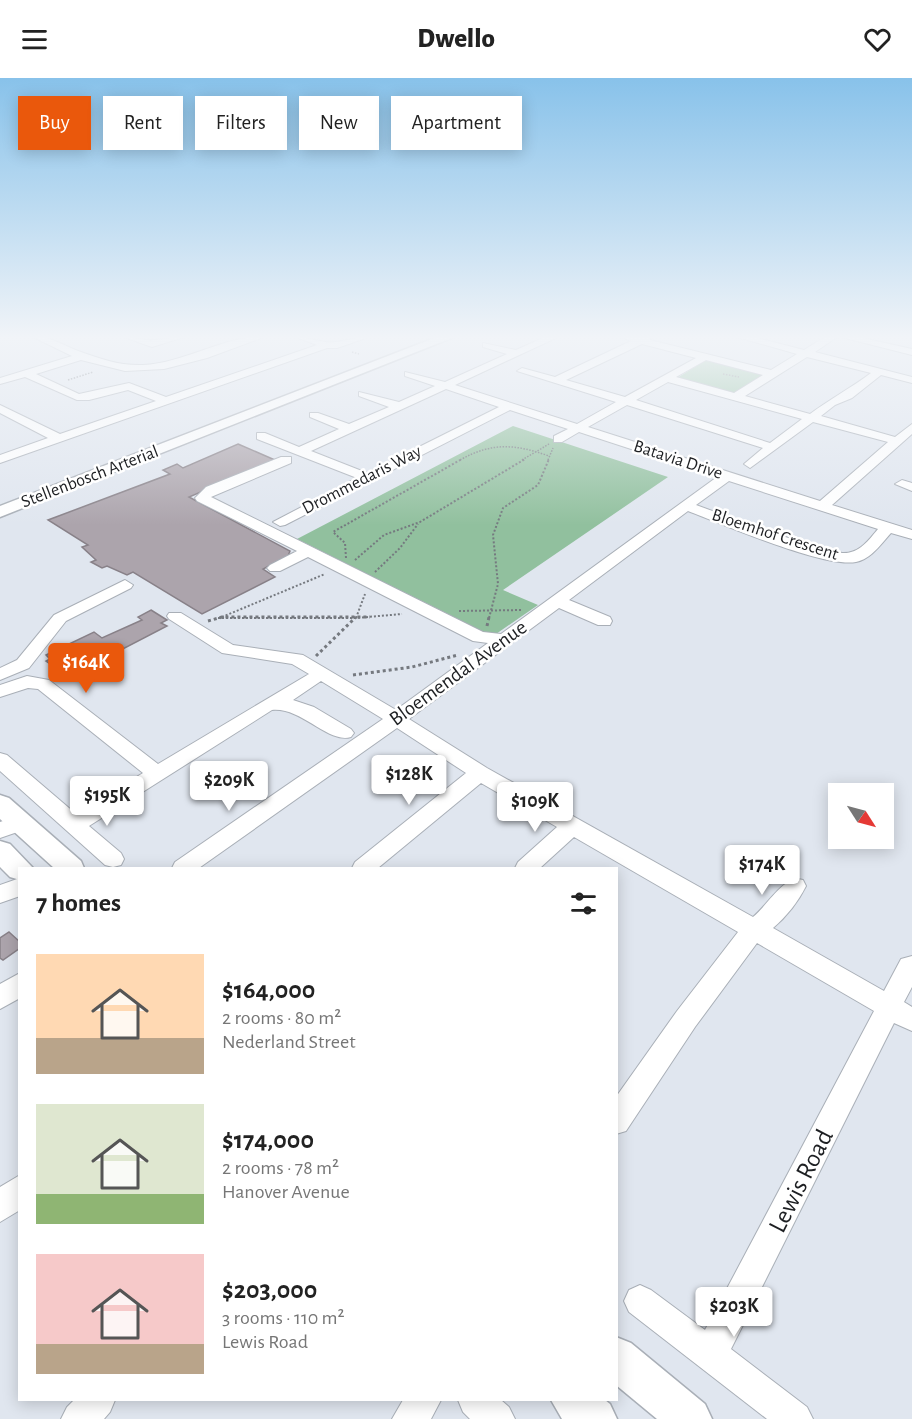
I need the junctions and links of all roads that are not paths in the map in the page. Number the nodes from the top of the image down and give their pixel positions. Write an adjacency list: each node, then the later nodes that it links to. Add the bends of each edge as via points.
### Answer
1 (164, 400): 11 (street)
2 (171, 400): 11 (street)
3 (252, 400): 29 (main road, Stellenbosch Arterial)
4 (288, 400): 35 (main road, Stellenbosch Arterial)
5 (380, 400): 13 (street)
6 (414, 400): 13 (street)
7 (488, 400): 14 (street, Batavia Drive)
8 (620, 400): 12 (street)
9 (757, 400): 17 (street)
10 (839, 400): 17 (street)
11 (167, 401): 22 (street)
12 (625, 401): 18 (street); 25 (street)
13 (399, 406): 20 (street)
14 (509, 406): 18 (street, Batavia Drive); 32 (street, Drommedaris Way)
15 (0, 408): 22 (street)
16 (314, 415): 20 (street)
17 (812, 417): 24 (street); 25 (street)
18 (576, 428): 23 (street); 31 (street, Batavia Drive)
19 (912, 428): 24 (street)
20 (350, 429): 26 (street)
21 (261, 436): 26 (street)
22 (60, 439): 27 (street)
23 (558, 439)
24 (897, 441): 34 (street)
25 (771, 447): 30 (street)
26 (300, 451): 32 (street)
27 (0, 459)
28 (285, 460): 39 (street, via 211,490 202,498)
29 (89, 461)
30 (750, 464)
31 (727, 476): 33 (street, Bloemendal Avenue); 34 (street, Batavia Drive)
32 (366, 477): 36 (street, Drommedaris Way)
33 (686, 506): 37 (street, Bloemhof Crescent, via 847,559 862,554); 42 (street, Bloemendal Avenue)
34 (822, 506): 37 (street, Batavia Drive)
35 (0, 512)
36 (280, 522)
37 (888, 527): 38 (street, Batavia Drive)
38 (912, 535)
39 (309, 551): 40 (street); 45 (street, via 428,611)
40 (275, 568)
41 (125, 585): 46 (street, via 60,618 22,664)
42 (557, 601): 44 (street); 45 (street, Bloemendal Avenue, via 504,639)
43 (182, 621): 47 (street, via 228,649 289,657)
44 (604, 621)
45 (483, 644): 50 (street, Bloemendal Avenue)
46 (0, 675)
47 (328, 677): 49 (street); 50 (street)
48 (0, 691): 53 (street, via 27,682 43,684)
49 (276, 703): 51 (street, via 297,706); 53 (street)
50 (395, 720): 54 (street); 62 (street, Bloemendal Avenue)
51 (344, 733)
52 (0, 760): 56 (street)
53 (157, 773): 56 (street)
54 (480, 773): 57 (street); 63 (street)
55 (0, 804): 58 (main road)
56 (75, 825): 60 (street)
57 (572, 826): 64 (street); 69 (street)
58 (10, 827): 61 (main road)
59 (0, 851): 65 (main road)
60 (113, 859)
61 (70, 867)
62 (184, 867)
63 (364, 867)
64 (527, 867)
65 (18, 868)
66 (795, 886): 69 (street, via 774,913)
67 (18, 888): 68 (street)
68 (0, 894)
69 (753, 931): 73 (street); 74 (street)
70 (910, 966): 73 (street, Lewis Road)
71 (18, 985): 72 (street)
72 (0, 998)
73 (901, 1014): 78 (street, Lewis Road)
74 (618, 1118)
75 (18, 1192): 76 (street)
76 (0, 1208)
77 (640, 1300): 78 (street)
78 (711, 1354): 89 (street)
79 (618, 1360): 88 (main road)
80 (97, 1401): 84 (street)
81 (423, 1401): 85 (street)
82 (476, 1401): 86 (street)
83 (573, 1401): 87 (main road)
84 (79, 1419)
85 (410, 1419)
86 (497, 1419)
87 (595, 1419)
88 (690, 1419)
89 (795, 1419)

